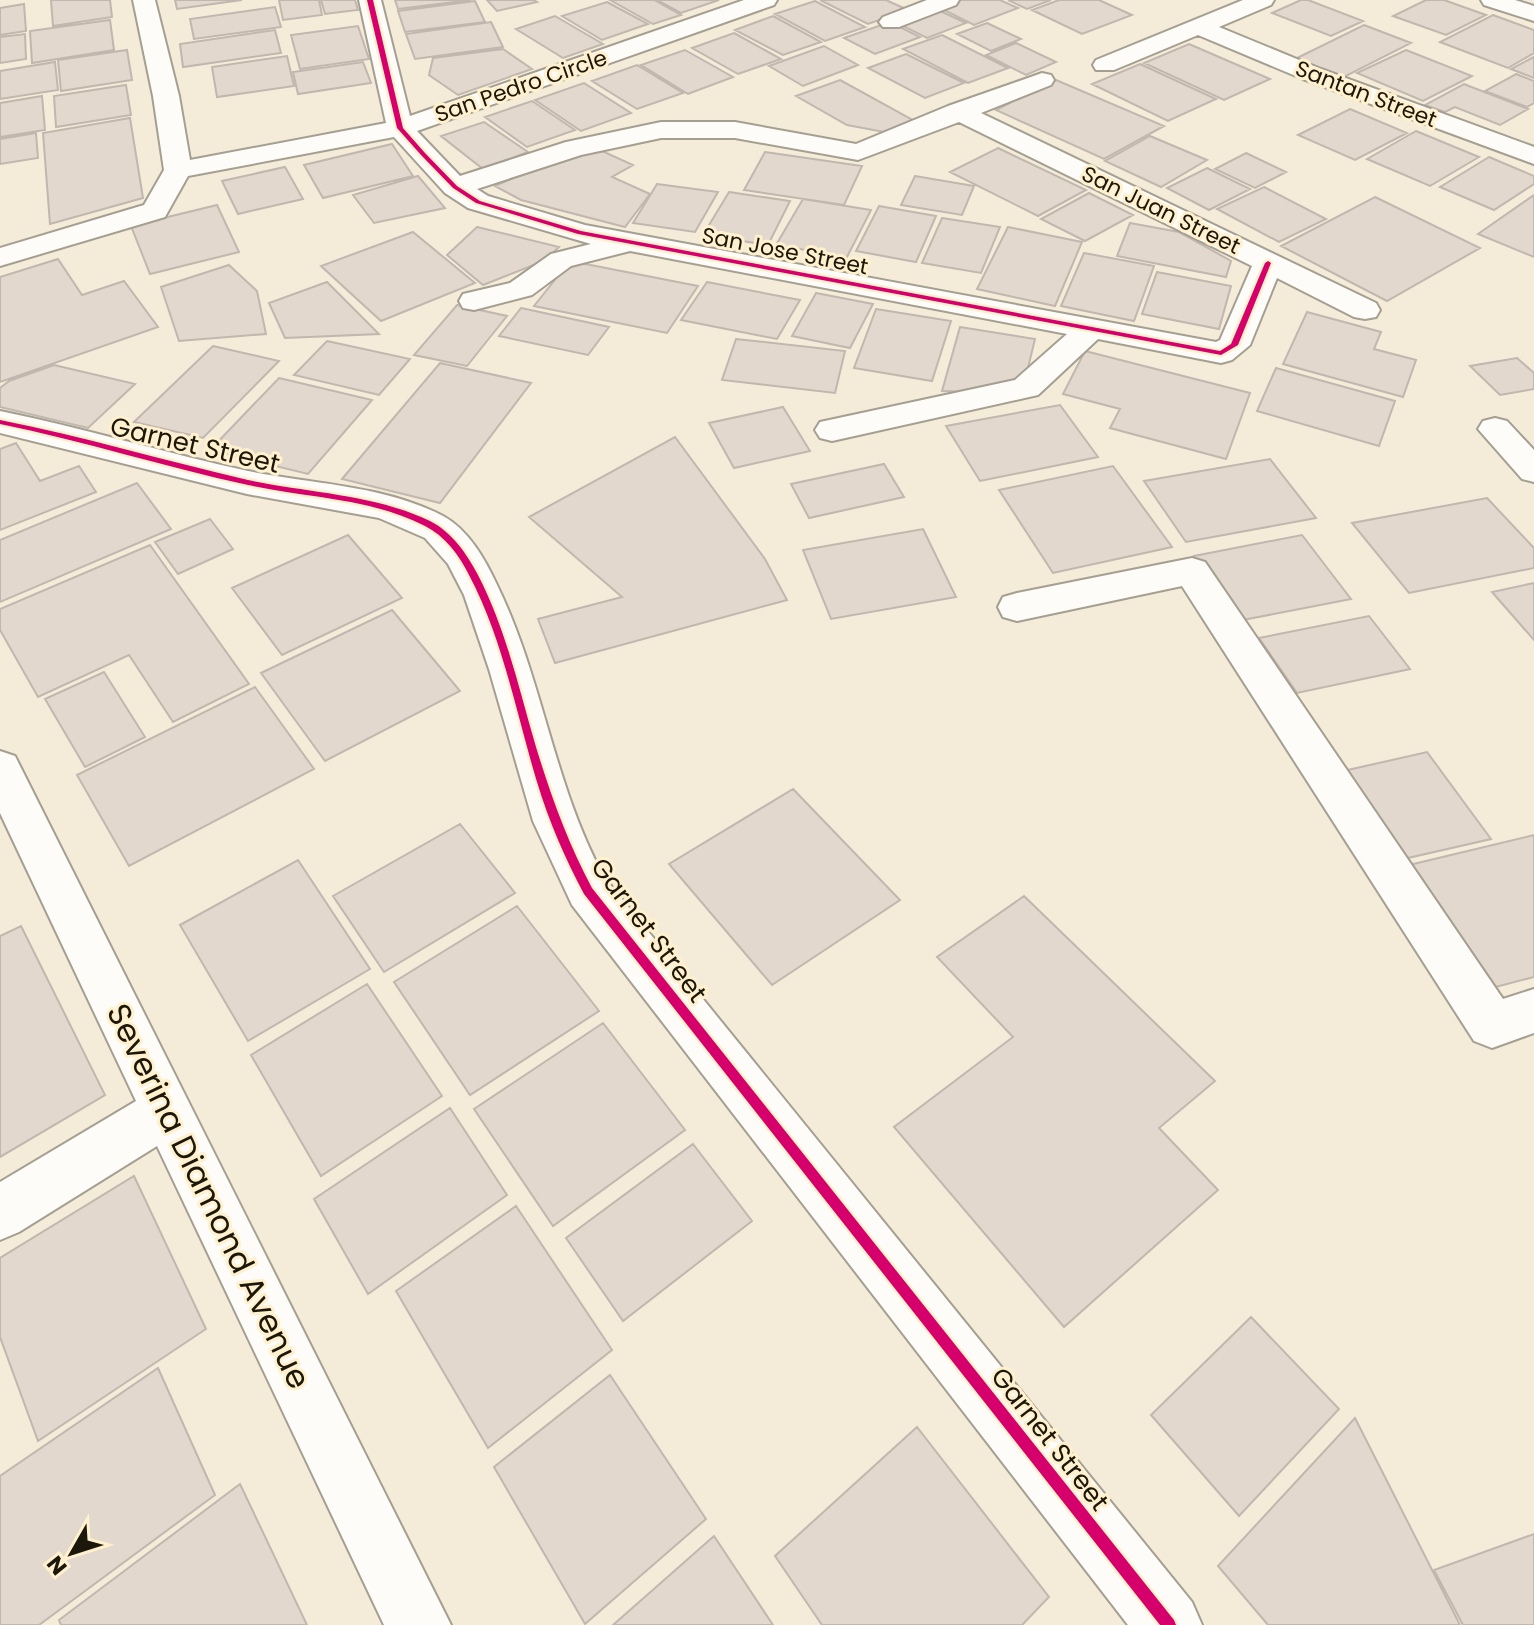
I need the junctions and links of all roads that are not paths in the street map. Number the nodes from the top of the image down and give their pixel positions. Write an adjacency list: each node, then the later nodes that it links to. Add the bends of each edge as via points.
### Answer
1 (144, 0): 15 (street)
2 (370, 0): 13 (street, San Jose Street)
3 (766, 0): 13 (street, San Pedro Circle)
4 (948, 0): 8 (street)
5 (1263, 0): 9 (street)
6 (1492, 0): 7 (street)
7 (1534, 14)
8 (891, 22)
9 (1199, 27): 10 (street); 14 (street, Santan Street)
10 (1105, 65)
11 (1042, 80): 12 (street)
12 (957, 111): 16 (street, via 858,152 735,130 661,130 575,148); 19 (street, San Juan Street)
13 (400, 128): 15 (street, San Pedro Circle); 16 (street, San Jose Street)
14 (1534, 156)
15 (178, 170): 18 (street, via 155,211)
16 (455, 187): 17 (street, San Jose Street, via 478,202)
17 (633, 243): 20 (street, via 561,260 521,289); 22 (street, San Jose Street)
18 (0, 257)
19 (1268, 263): 21 (street, San Juan Street); 22 (street, San Jose Street, via 1234,345 1221,353)
20 (474, 301)
21 (1365, 310)
22 (1090, 330): 25 (street, via 1026,388)
23 (0, 422): 33 (street, Garnet Street, via 383,508 430,524 452,543 483,596 572,865 588,891)
24 (1495, 429): 26 (street)
25 (832, 430)
26 (1534, 471)
27 (1017, 607): 29 (street, via 1192,571)
28 (0, 768): 30 (street, Severina Diamond Avenue)
29 (1513, 1018)
30 (167, 1111): 31 (street); 32 (street, Severina Diamond Avenue)
31 (0, 1213)
32 (418, 1625)
33 (1169, 1625)

